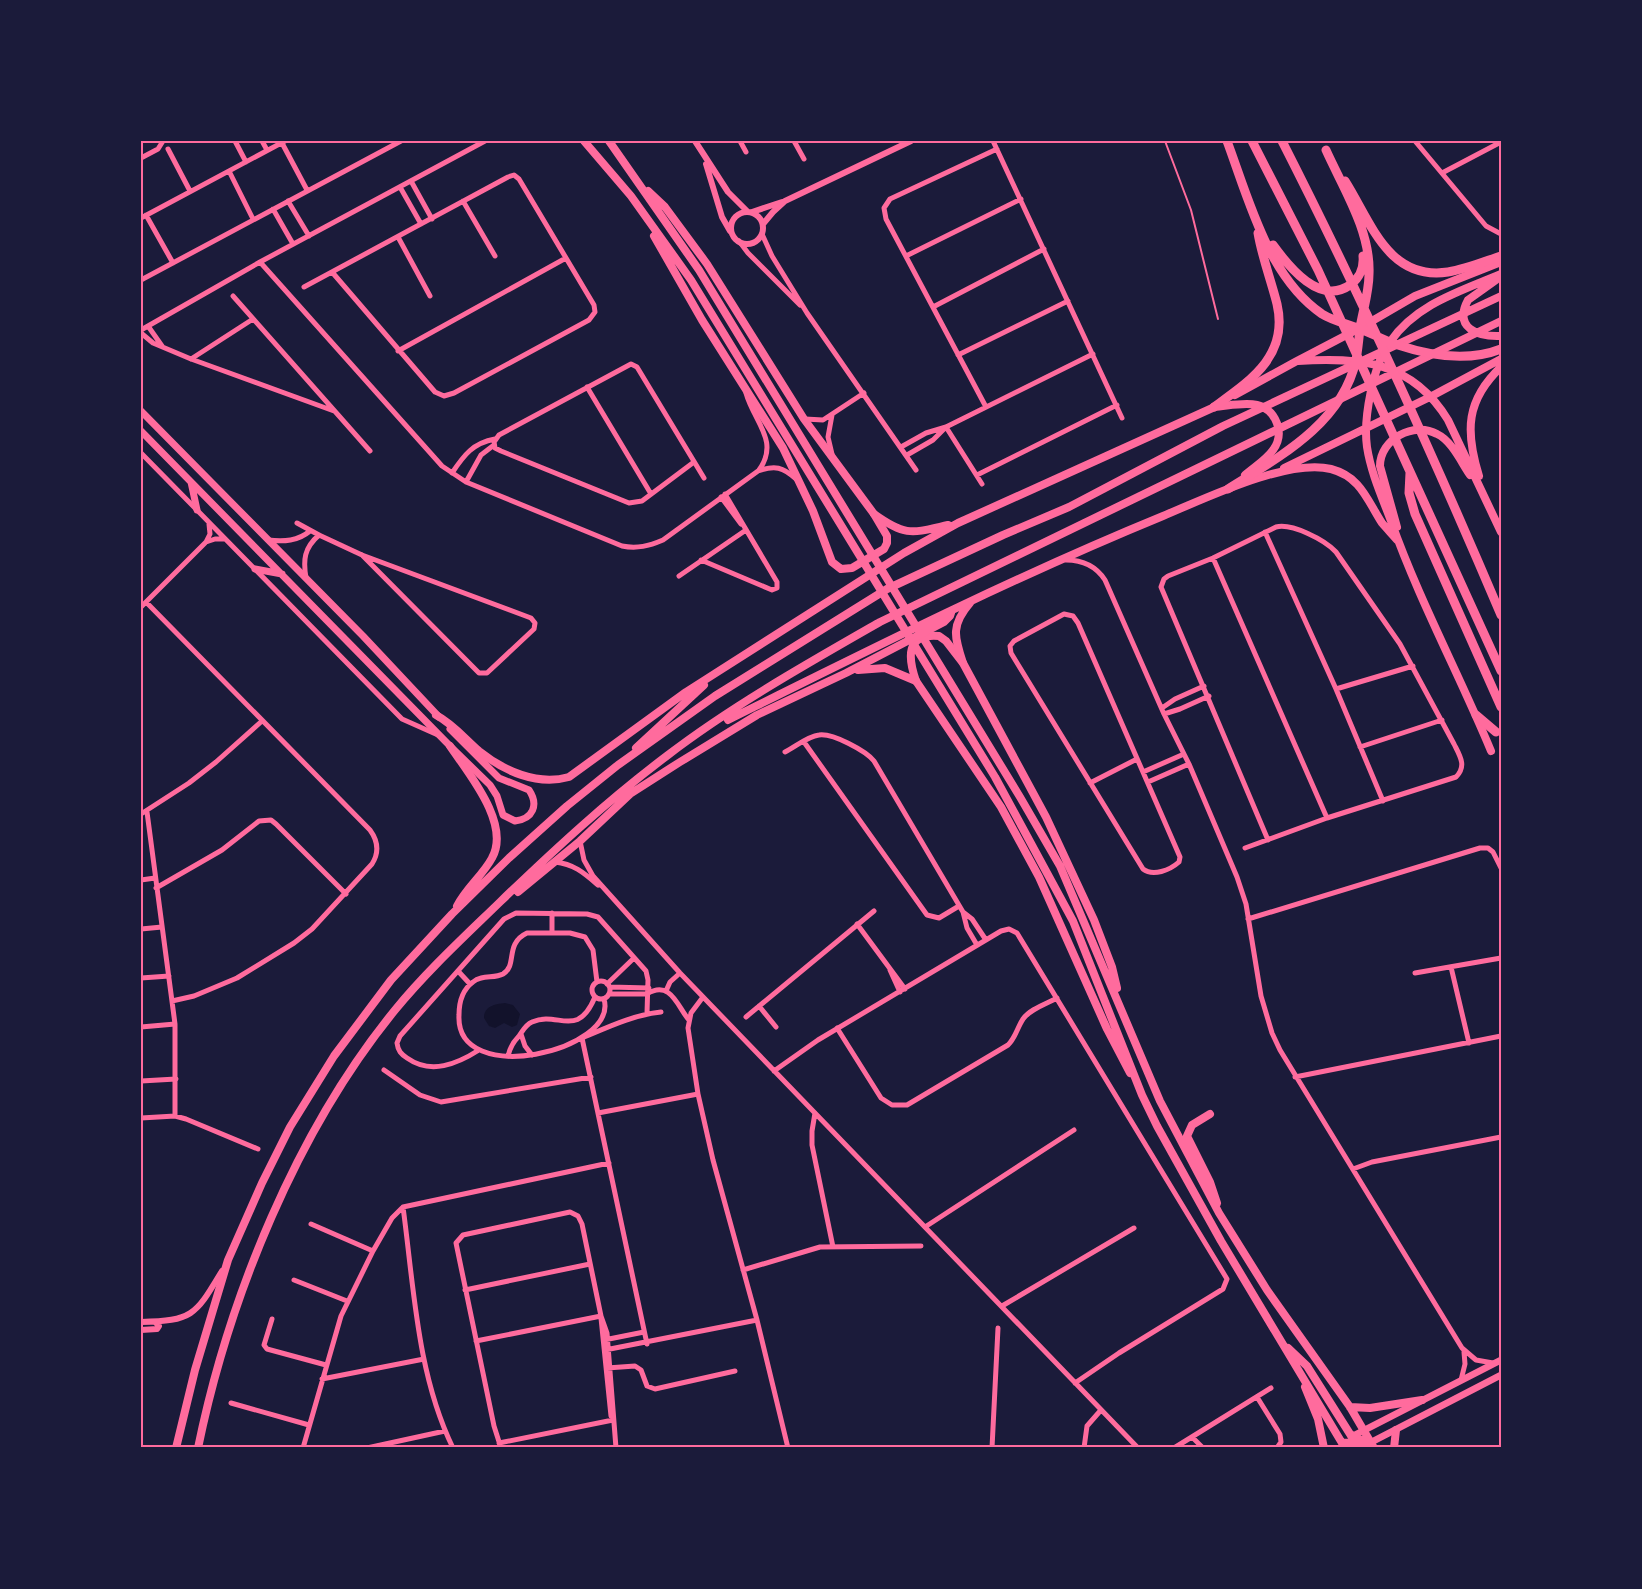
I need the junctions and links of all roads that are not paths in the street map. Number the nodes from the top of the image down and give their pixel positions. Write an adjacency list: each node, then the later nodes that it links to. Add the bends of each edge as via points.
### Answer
1 (163, 141): 27 (street, via 158,149)
2 (235, 141): 30 (street)
3 (262, 141): 25 (street)
4 (401, 141): 20 (street)
5 (485, 141): 33 (street)
6 (584, 141): 38 (main road)
7 (609, 141): 35 (main road)
8 (695, 141): 28 (street)
9 (740, 141): 26 (street)
10 (794, 141): 29 (street)
11 (910, 141): 21 (street)
12 (993, 141): 23 (street)
13 (1165, 141): 78 (lane, via 1191,210)
14 (1227, 141): 48 (highway)
15 (1252, 141): 120 (highway, via 1318,270)
16 (1282, 141): 160 (highway, via 1431,452)
17 (1415, 141): 32 (street)
18 (283, 142): 25 (street); 36 (street)
19 (1501, 142): 32 (street)
20 (391, 143): 36 (street)
21 (901, 143): 42 (street)
22 (1324, 145): 55 (highway); 62 (highway, via 1384,246 1403,265 1425,273 1442,273)
23 (997, 148): 39 (street); 61 (street, via 886,203 886,219)
24 (168, 149): 37 (street)
25 (267, 150): 30 (street)
26 (746, 152)
27 (141, 158)
28 (705, 158): 44 (street, via 734,199); 51 (street, via 722,217)
29 (804, 159)
30 (246, 162): 31 (street)
31 (229, 171): 37 (street); 46 (street)
32 (1442, 173): 53 (street, via 1486,226)
33 (411, 181): 34 (street); 47 (street)
34 (400, 187): 50 (street); 54 (street)
35 (642, 187): 107 (main road, via 665,207 707,264); 236 (main road, via 699,270 1004,769 1060,866)
36 (307, 190): 40 (street)
37 (190, 191): 45 (street)
38 (631, 196): 96 (main road); 259 (main road, via 691,280 995,777 1073,921)
39 (1021, 200): 59 (street); 61 (street)
40 (288, 201): 43 (street); 54 (street)
41 (463, 201): 47 (street); 60 (street); 63 (street, via 508,177 516,177)
42 (785, 201): 44 (street); 49 (street)
43 (273, 209): 46 (street); 58 (street)
44 (750, 212): 49 (street); 51 (street, via 733,220)
45 (143, 216): 66 (street)
46 (253, 219): 66 (street)
47 (432, 219): 50 (street)
48 (1256, 221): 55 (highway, via 1292,269 1325,290 1343,289 1357,278 1364,261); 81 (highway, via 1282,272 1303,298 1324,316); 102 (highway, via 1277,307 1278,335 1260,370)
49 (763, 224): 52 (street)
50 (421, 225): 56 (street)
51 (732, 234): 57 (street)
52 (762, 234): 57 (street, via 752,243); 76 (street)
53 (1501, 234)
54 (309, 236): 58 (street)
55 (1363, 236): 81 (highway, via 1370,272)
56 (398, 237): 67 (street); 72 (street)
57 (739, 242): 76 (street)
58 (293, 244): 64 (street)
59 (1044, 249): 74 (street); 75 (street)
60 (495, 256)
61 (906, 256): 75 (street)
62 (1501, 256)
63 (566, 258): 87 (street); 87 (street, via 594,305 594,315 589,320 444,396 435,392)
64 (260, 262): 80 (street); 123 (street, via 442,466)
65 (1501, 262): 81 (highway, via 1415,296)
66 (173, 263): 69 (street)
67 (332, 272): 70 (street); 87 (street)
68 (1501, 275): 83 (highway, via 1472,296 1464,311 1472,331 1482,336); 84 (highway, via 1442,298 1408,322)
69 (141, 280)
70 (304, 287)
71 (233, 296): 77 (street)
72 (430, 296)
73 (1501, 296): 187 (highway, via 1223,426 1069,507 887,589 715,696)
74 (1068, 301): 88 (street); 89 (street)
75 (933, 307): 89 (street)
76 (807, 313): 98 (street)
77 (253, 319): 90 (street); 104 (street)
78 (1218, 319)
79 (1501, 321): 178 (highway, via 880,622)
80 (148, 327): 82 (street); 85 (street)
81 (1360, 328): 84 (highway); 92 (highway); 93 (highway)
82 (141, 331): 85 (street, via 147,340)
83 (1501, 336)
84 (1389, 342): 86 (highway, via 1430,354 1455,356); 94 (highway)
85 (163, 347): 90 (street)
86 (1501, 349)
87 (398, 351)
88 (1093, 354): 100 (street); 101 (street)
89 (958, 355): 101 (street)
90 (191, 359): 104 (street)
91 (1501, 359): 99 (highway)
92 (1356, 360): 93 (highway); 94 (highway); 131 (highway, via 1339,399 1316,428 1293,448)
93 (1295, 362): 102 (highway)
94 (1379, 365): 99 (highway, via 1406,378); 109 (highway, via 1369,398)
95 (1501, 367): 134 (highway, via 1475,400 1471,422 1473,451)
96 (745, 386): 122 (street, via 768,447); 129 (main road)
97 (587, 387): 111 (street); 117 (street, via 634,365); 132 (street)
98 (864, 393): 105 (street); 112 (street)
99 (1430, 398): 109 (highway); 134 (highway, via 1448,420)
100 (1117, 405): 106 (street); 124 (street)
101 (986, 407): 108 (street)
102 (1214, 407): 131 (highway, via 1258,405 1268,410 1279,429 1273,450); 139 (highway)
103 (141, 411): 146 (main road)
104 (334, 411): 113 (street)
105 (832, 415): 107 (street, via 818,421); 116 (street, via 828,437)
106 (1122, 418)
107 (804, 419): 116 (main road)
108 (946, 427): 112 (street); 115 (street); 124 (street)
109 (1366, 428): 125 (highway); 147 (highway, via 1370,460)
110 (141, 431): 127 (main road)
111 (494, 442): 123 (street, via 484,441 470,448); 128 (street, via 481,455); 132 (street, via 501,451 625,502 638,502)
112 (901, 447): 115 (street)
113 (370, 451)
114 (141, 453): 119 (street)
115 (907, 455): 121 (street)
116 (833, 460): 136 (main road)
117 (694, 462): 126 (street); 132 (street)
118 (141, 463): 119 (street)
119 (151, 464): 135 (street)
120 (1408, 467): 164 (highway); 170 (highway, via 1415,513)
121 (916, 470)
122 (758, 471): 129 (street, via 779,467); 133 (street)
123 (452, 472): 128 (street)
124 (976, 475): 130 (street)
125 (1264, 477): 131 (highway); 147 (highway, via 1308,467 1338,471 1361,487)
126 (704, 478)
127 (191, 482): 135 (main road); 154 (main road)
128 (466, 482): 133 (street, via 630,548 663,540)
129 (801, 484): 136 (main road, via 832,562 841,569 852,568 886,546 887,536)
130 (982, 484)
131 (1228, 489): 152 (highway)
132 (651, 494)
133 (723, 495): 140 (street)
134 (1488, 502): 143 (highway); 147 (highway, via 1437,433 1413,430 1402,434 1390,443 1380,460 1396,518)
135 (197, 510): 137 (street)
136 (874, 514): 139 (highway, via 896,529 910,532)
137 (209, 522): 145 (street); 148 (street)
138 (297, 523): 141 (street)
139 (958, 523): 163 (highway)
140 (744, 527): 151 (street); 151 (street, via 777,582 775,590)
141 (310, 531): 144 (street); 146 (street, via 294,540)
142 (1265, 532): 150 (street); 162 (street, via 1289,527 1332,548); 168 (street)
143 (1501, 532)
144 (319, 536): 149 (street); 156 (street, via 305,552)
145 (225, 539): 148 (street); 153 (street)
146 (267, 540): 156 (main road)
147 (1397, 540): 173 (highway)
148 (206, 542): 158 (street)
149 (362, 555): 149 (street, via 531,618 534,629 487,674 479,673)
150 (1213, 558): 167 (street, via 1168,576 1161,587); 193 (street)
151 (701, 560): 155 (street)
152 (1058, 560): 157 (highway); 171 (street, via 1077,560 1098,571)
153 (255, 569): 154 (main road); 177 (street, via 402,719)
154 (282, 574): 177 (main road)
155 (679, 576)
156 (306, 580): 172 (main road)
157 (973, 600): 159 (highway); 161 (highway, via 958,618 956,630)
158 (143, 605): 175 (street)
159 (952, 610): 165 (highway, via 944,622); 178 (highway)
160 (1501, 615)
161 (963, 663): 166 (main road, via 946,641 939,636 926,636 909,655); 236 (main road, via 1047,817 1094,920 1112,967)
162 (1413, 666): 168 (street); 174 (street)
163 (723, 667): 172 (highway, via 577,773 559,780 537,779 500,765); 187 (highway)
164 (1501, 671)
165 (846, 673): 166 (highway, via 885,668); 195 (highway, via 758,715 680,762 630,794)
166 (916, 681): 259 (main road, via 1000,807 1034,867 1124,1064)
167 (1204, 686): 169 (street); 171 (street, via 1175,699)
168 (1336, 689): 181 (street)
169 (1209, 696): 171 (street, via 1180,709); 194 (street)
170 (1501, 707)
171 (1163, 711): 184 (street)
172 (436, 715): 180 (main road, via 499,778 530,790 535,802 532,813 522,820 503,815 490,785)
173 (1476, 715): 176 (highway); 182 (highway)
174 (1442, 720): 181 (street); 191 (street, via 1462,761 1461,773)
175 (262, 721): 192 (street, via 216,762); 202 (street, via 375,838 376,858)
176 (1496, 732)
177 (441, 736): 180 (main road)
178 (690, 739): 207 (highway, via 566,838)
179 (804, 742): 183 (street); 204 (street, via 827,735 871,757); 204 (street, via 927,915 939,918)
180 (450, 746): 209 (highway, via 487,805 497,834 494,856)
181 (1359, 747): 191 (street)
182 (1491, 751)
183 (785, 752)
184 (1184, 754): 186 (street); 188 (street)
185 (1137, 759): 188 (street); 190 (street); 190 (street, via 1076,619 1069,614 1060,615 1014,641 1010,650)
186 (1189, 764): 189 (street); 210 (street, via 1237,877)
187 (618, 765): 209 (highway, via 538,831)
188 (1143, 772): 189 (street)
189 (1148, 782): 190 (street, via 1180,857 1176,866 1150,873 1143,869)
190 (1090, 783)
191 (1383, 801): 193 (street)
192 (144, 813): 199 (street)
193 (1327, 818): 194 (street)
194 (1268, 840): 196 (street)
195 (580, 841): 197 (highway); 203 (street, via 586,865)
196 (1245, 848)
197 (555, 862): 203 (street, via 581,870); 207 (highway)
198 (1501, 868): 210 (street, via 1493,852 1480,848)
199 (155, 878): 200 (street); 201 (street)
200 (141, 879)
201 (156, 888): 202 (street, via 222,850 265,819 276,824); 212 (street)
202 (346, 894): 235 (street, via 304,936 276,956 237,978)
203 (610, 897): 221 (street)
204 (959, 906): 206 (street)
205 (874, 911): 211 (street)
206 (963, 912): 215 (street); 216 (street)
207 (488, 913): 327 (highway, via 394,1011 302,1153 237,1304 216,1368)
208 (552, 913): 214 (street); 217 (street, via 595,915); 220 (street, via 507,916)
209 (452, 914): 279 (highway, via 391,980 334,1056 290,1127)
210 (1248, 919): 256 (street, via 1266,1015)
211 (857, 924): 228 (street); 237 (street)
212 (162, 927): 213 (street); 223 (street)
213 (141, 929)
214 (552, 932): 225 (street, via 576,933 589,941); 226 (street, via 521,936 513,946 507,970)
215 (986, 940): 216 (street); 233 (street, via 1005,929 1013,930)
216 (977, 945): 228 (street)
217 (634, 958): 227 (street); 229 (street, via 646,971)
218 (1501, 958): 219 (street)
219 (1451, 967): 222 (street); 249 (street)
220 (458, 970): 226 (street); 250 (street, via 400,1036 397,1047 411,1061 431,1067 455,1063)
221 (680, 973): 230 (street); 232 (street)
222 (1415, 973)
223 (169, 976): 224 (street); 235 (street)
224 (141, 978)
225 (597, 982): 227 (street, via 602,981); 231 (street, via 592,989)
226 (470, 984): 250 (street, via 461,998 459,1019 469,1042)
227 (609, 988): 229 (street); 234 (street)
228 (903, 990): 245 (street)
229 (649, 991): 230 (street); 239 (street)
230 (666, 991): 241 (street, via 678,1001)
231 (595, 997): 234 (street); 246 (street, via 587,1013 577,1020 534,1021)
232 (703, 997): 241 (street); 254 (street)
233 (1057, 998): 245 (street, via 1029,1013 1008,1045 907,1105 892,1105 881,1098); 309 (street, via 1227,1279 1223,1289)
234 (604, 999): 248 (street, via 603,1016)
235 (172, 1001): 242 (street)
236 (1119, 1001): 272 (main road, via 1160,1101)
237 (759, 1006): 240 (street); 244 (street)
238 (661, 1011): 239 (street)
239 (647, 1013): 248 (street)
240 (746, 1017)
241 (689, 1020): 260 (street)
242 (175, 1024): 243 (street); 257 (street)
243 (141, 1027)
244 (776, 1027)
245 (837, 1028): 254 (street)
246 (521, 1034): 251 (street); 252 (street)
247 (1501, 1036): 249 (street)
248 (582, 1038): 251 (street); 255 (street)
249 (1468, 1043): 256 (street)
250 (479, 1050): 252 (street)
251 (532, 1055): 252 (street)
252 (508, 1056)
253 (384, 1070): 255 (street, via 420,1095 441,1102)
254 (774, 1071): 262 (street)
255 (591, 1077): 261 (street)
256 (1295, 1077): 270 (street)
257 (176, 1079): 258 (street); 264 (street)
258 (141, 1081)
259 (1138, 1084): 297 (main road, via 1196,1196)
260 (698, 1094): 261 (street); 281 (street)
261 (598, 1113): 269 (street)
262 (815, 1113): 274 (street); 277 (street, via 812,1144)
263 (1210, 1114): 272 (main road, via 1192,1125 1187,1136 1214,1192)
264 (175, 1116): 265 (street); 268 (street)
265 (141, 1118)
266 (1074, 1130): 274 (street)
267 (1501, 1137): 270 (street)
268 (258, 1149)
269 (609, 1163): 271 (street); 293 (street)
270 (1353, 1169): 298 (street)
271 (403, 1207): 278 (street); 300 (street)
272 (1219, 1213): 314 (main road, via 1267,1290)
273 (311, 1224): 278 (street)
274 (925, 1227): 285 (street)
275 (1134, 1228): 285 (street)
276 (921, 1246): 277 (street)
277 (833, 1247): 281 (street, via 808,1249)
278 (373, 1251): 284 (street)
279 (228, 1260): 290 (street, via 197,1308 174,1320); 325 (highway)
280 (590, 1264): 283 (street); 283 (street, via 580,1220 570,1212 459,1236 456,1246); 286 (street)
281 (743, 1270): 288 (street)
282 (294, 1280): 284 (street)
283 (465, 1290): 295 (street)
284 (347, 1301): 302 (street)
285 (1002, 1306): 309 (street)
286 (601, 1316): 294 (street); 295 (street)
287 (272, 1319): 302 (street, via 264,1345 267,1349)
288 (757, 1320): 296 (street); 332 (street)
289 (141, 1322): 290 (street)
290 (156, 1322): 292 (street, via 157,1329)
291 (998, 1328): 333 (street)
292 (141, 1330)
293 (644, 1332): 294 (street); 296 (street)
294 (605, 1340): 299 (street)
295 (476, 1341): 323 (street)
296 (647, 1344): 299 (street)
297 (1284, 1345): 307 (main road); 321 (main road, via 1307,1366)
298 (1462, 1347): 301 (street, via 1476,1360); 308 (street, via 1466,1364)
299 (607, 1350): 303 (street)
300 (424, 1359): 306 (street); 319 (street)
301 (1498, 1362): 308 (main road)
302 (326, 1365): 306 (street)
303 (609, 1368): 304 (street, via 635,1366 651,1389); 316 (street)
304 (735, 1371)
305 (1501, 1375): 318 (main road)
306 (322, 1379): 317 (street)
307 (1304, 1380): 326 (main road); 339 (main road)
308 (1461, 1380): 312 (main road)
309 (1075, 1383): 315 (street)
310 (1271, 1388): 311 (street)
311 (1257, 1397): 322 (street); 338 (street, via 1280,1434)
312 (1422, 1400): 314 (main road); 320 (main road)
313 (231, 1403): 317 (street)
314 (1350, 1407): 320 (main road)
315 (1101, 1410): 334 (street, via 1087,1426); 335 (street)
316 (613, 1420): 323 (street); 331 (street)
317 (309, 1425): 328 (street)
318 (1396, 1430): 324 (main road); 341 (main road)
319 (445, 1431): 329 (street); 330 (street)
320 (1364, 1431): 321 (main road); 324 (main road)
321 (1353, 1436): 324 (main road); 326 (main road)
322 (1192, 1437): 336 (street); 337 (street)
323 (500, 1445)
324 (1372, 1445): 340 (main road)
325 (175, 1446)
326 (1340, 1446): 340 (main road, via 1352,1442)
327 (198, 1448)
328 (303, 1448)
329 (367, 1448)
330 (453, 1448)
331 (616, 1448)
332 (788, 1448)
333 (992, 1448)
334 (1084, 1448)
335 (1138, 1448)
336 (1174, 1448)
337 (1203, 1448)
338 (1277, 1448)
339 (1324, 1448)
340 (1360, 1448)
341 (1394, 1448)

